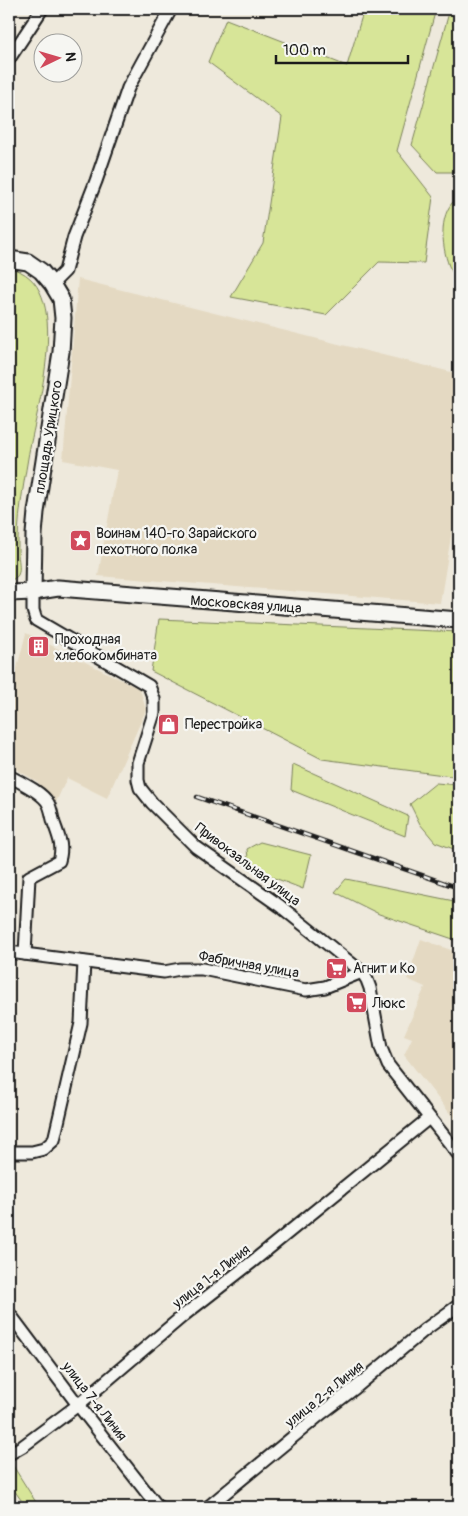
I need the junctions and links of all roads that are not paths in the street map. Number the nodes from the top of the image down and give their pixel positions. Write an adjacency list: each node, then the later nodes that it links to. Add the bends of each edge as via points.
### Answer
1 (42, 9): 3 (street)
2 (170, 9): 5 (street, via 128,88 74,237 65,271)
3 (9, 59)
4 (9, 259): 5 (main road, via 28,262)
5 (52, 284): 7 (main road, площадь Урицкого, via 61,299 62,352 36,512)
6 (9, 592): 7 (main road, Московская улица)
7 (33, 592): 8 (main road, Московская улица, via 58,588); 13 (street, Привокзальная улица, via 36,620 149,686 154,699 154,713 138,763 138,780 152,803 196,847 280,906)
8 (459, 620)
9 (9, 776): 11 (street, via 47,802 62,850 59,861 29,877)
10 (9, 952): 11 (street, Фабричная улица)
11 (25, 954): 12 (street, Фабричная улица)
12 (84, 962): 13 (street, Фабричная улица, via 164,972 202,969 306,990 325,987); 15 (street, via 81,1023 54,1140 44,1149)
13 (362, 972): 14 (street, Привокзальная улица, via 370,988 381,1048 388,1066)
14 (429, 1118): 16 (street, Привокзальная улица); 19 (street, улица 1-я Линия, via 184,1315)
15 (9, 1152)
16 (459, 1155)
17 (459, 1305): 22 (street, улица 2-я Линия)
18 (9, 1313): 19 (street, улица 7-я Линия)
19 (78, 1405): 20 (street, улица 1-я Линия); 21 (street, улица 7-я Линия)
20 (9, 1454)
21 (158, 1507)
22 (208, 1507)

